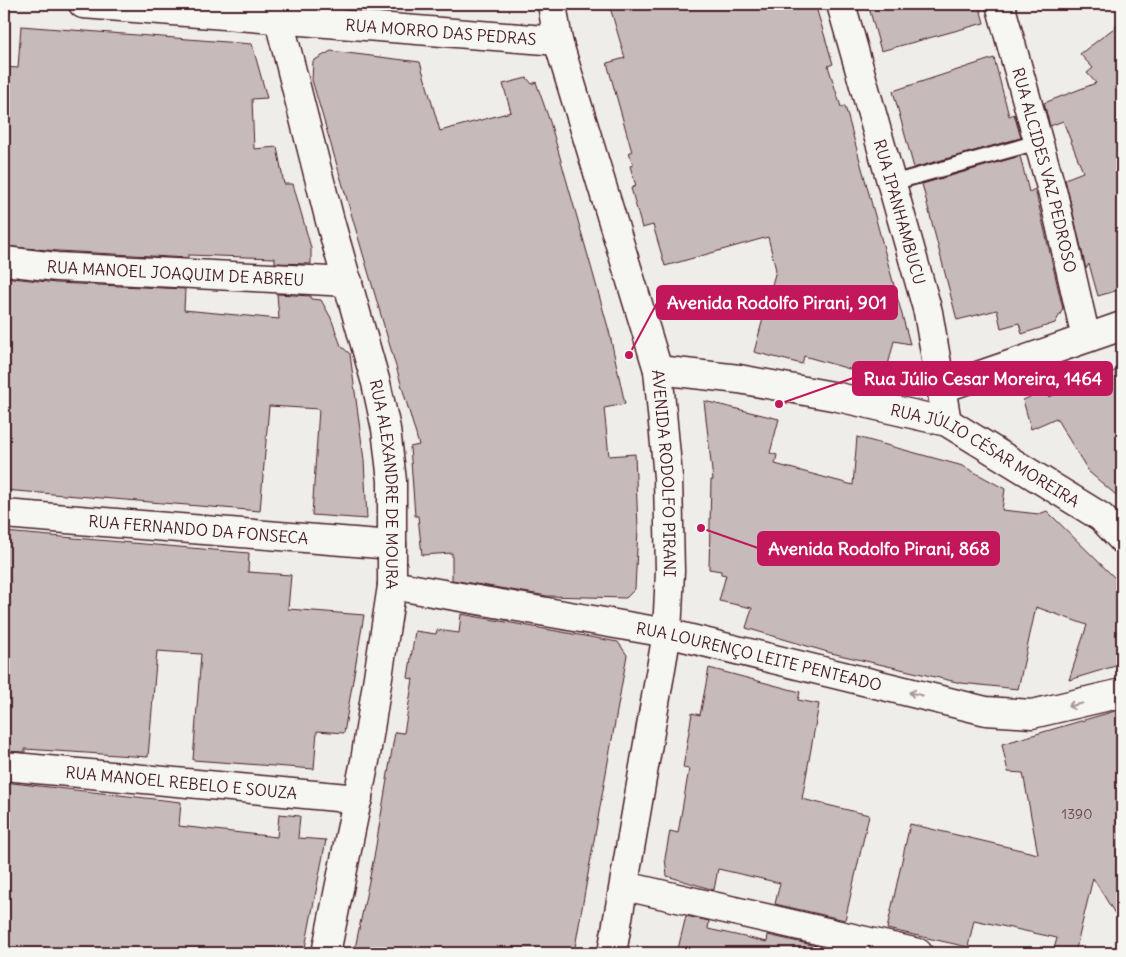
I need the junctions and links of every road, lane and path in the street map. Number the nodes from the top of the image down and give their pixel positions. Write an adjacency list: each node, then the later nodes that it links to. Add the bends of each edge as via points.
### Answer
1 (83, 4): 5 (street, RUA MORRO DAS PEDRAS)
2 (552, 4): 6 (street, AVENIDA RODOLFO PIRANI)
3 (841, 4): 8 (street, RUA IPANHAMBUCU)
4 (1000, 4): 7 (street, RUA ALCIDES VAZ PEDROSO)
5 (279, 20): 6 (street, RUA MORRO DAS PEDRAS); 10 (street, RUA ALEXANDRE DE MOURA)
6 (558, 41): 13 (street, AVENIDA RODOLFO PIRANI)
7 (1038, 142): 8 (lane); 12 (street, RUA ALCIDES VAZ PEDROSO)
8 (892, 182): 14 (street, RUA IPANHAMBUCU, via 928,312)
9 (4, 261): 10 (street, RUA MANOEL JOAQUIM DE ABREU)
10 (348, 282): 18 (street, RUA ALEXANDRE DE MOURA, via 386,429 392,481)
11 (1122, 326): 12 (street)
12 (1086, 338): 14 (street)
13 (658, 370): 15 (street, RUA JÚLIO CÉSAR MOREIRA, via 739,378); 20 (street, AVENIDA RODOLFO PIRANI, via 668,477 670,572)
14 (943, 388): 15 (street, RUA IPANHAMBUCU)
15 (947, 422): 17 (street, RUA JÚLIO CÉSAR MOREIRA, via 1101,517)
16 (4, 514): 18 (street, RUA FERNANDO DA FONSECA)
17 (1122, 539)
18 (392, 545): 19 (street, RUA ALEXANDRE DE MOURA)
19 (392, 585): 20 (street, RUA LOURENÇO LEITE PENTEADO); 23 (street, RUA ALEXANDRE DE MOURA)
20 (667, 633): 21 (street, RUA LOURENÇO LEITE PENTEADO, one-way to 20, via 1032,714 986,711); 24 (street, AVENIDA RODOLFO PIRANI)
21 (1122, 693)
22 (4, 766): 23 (street, RUA MANOEL REBELO E SOUZA)
23 (358, 799): 25 (street, RUA ALEXANDRE DE MOURA)
24 (625, 886): 26 (street, AVENIDA RODOLFO PIRANI); 27 (street)
25 (326, 953)
26 (612, 953)
27 (918, 953)

